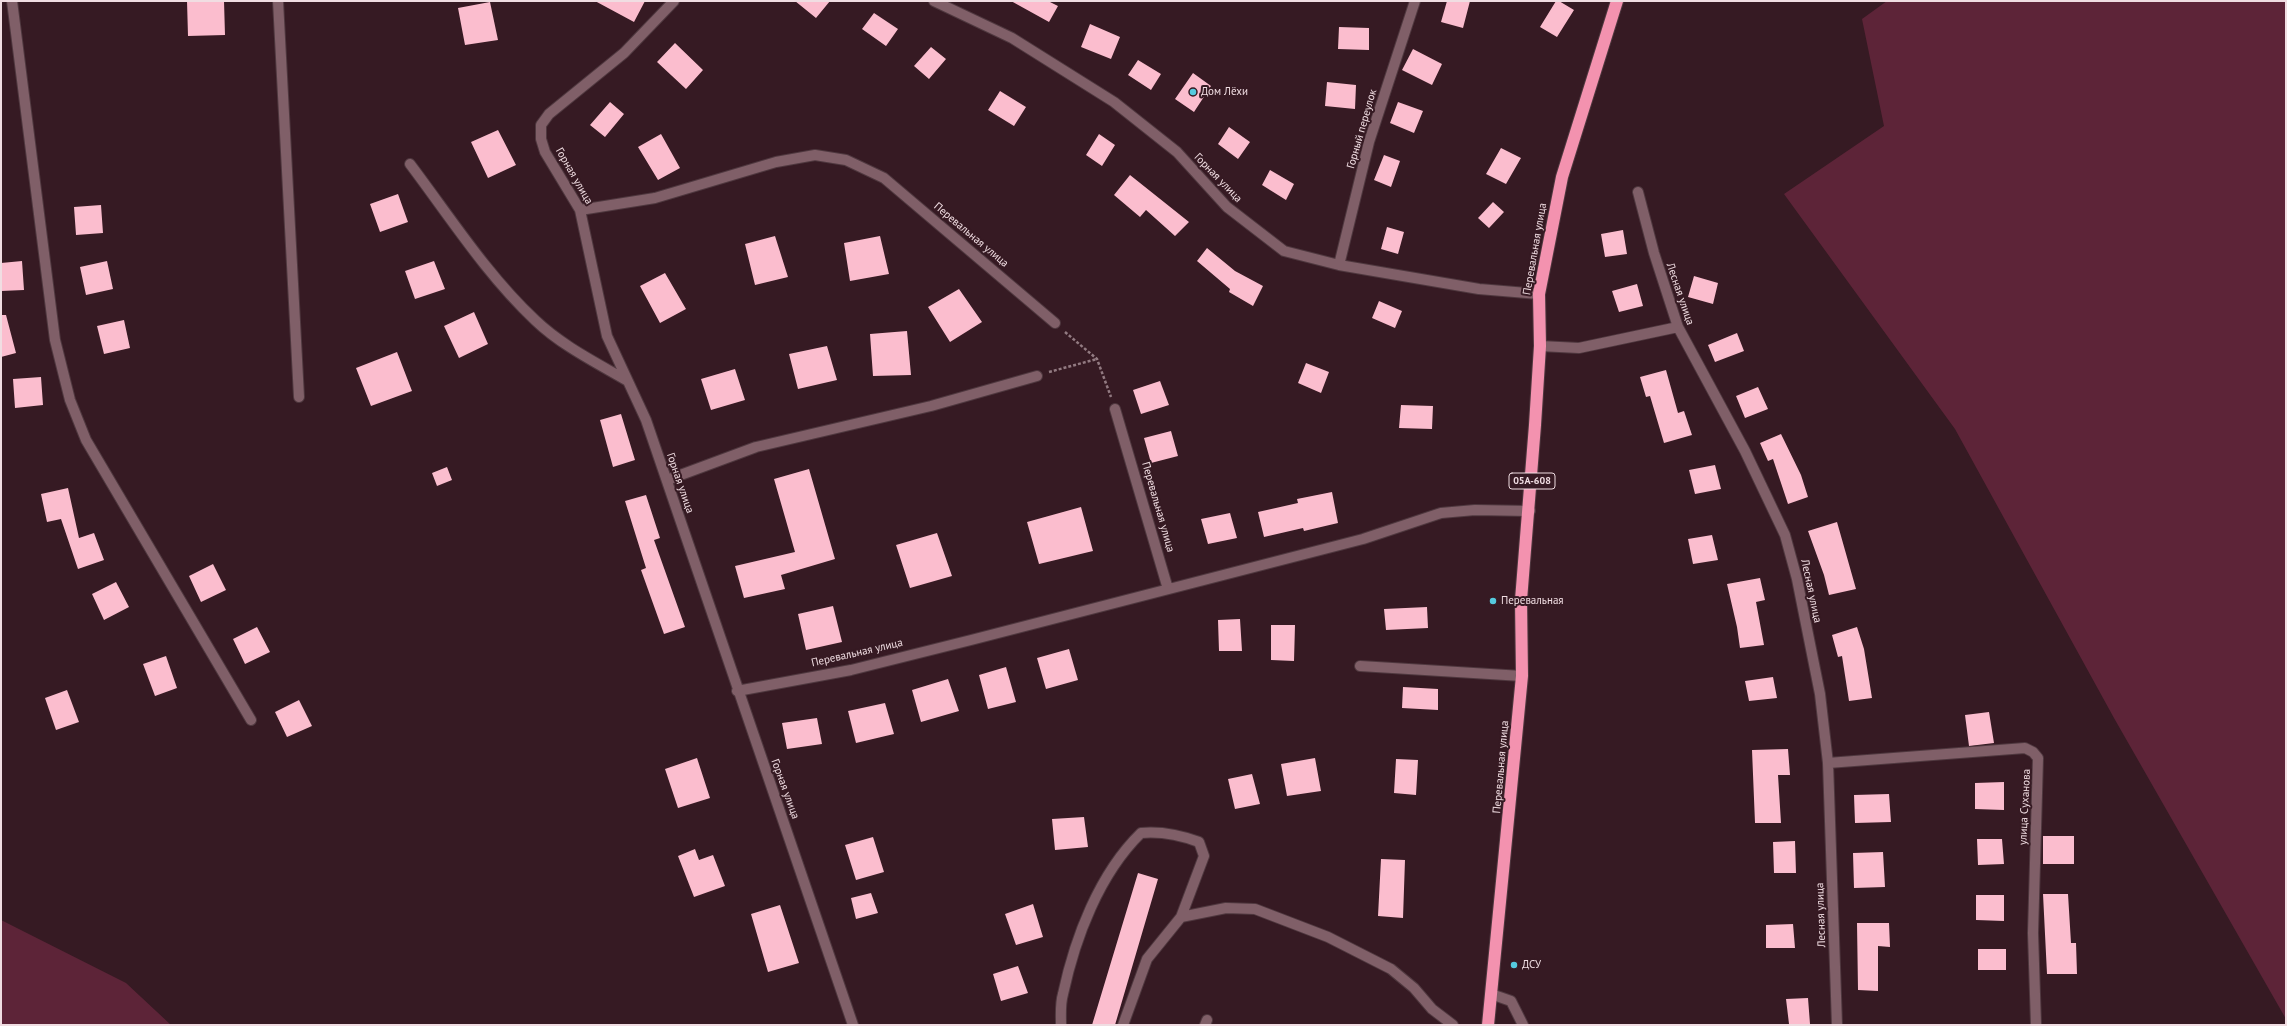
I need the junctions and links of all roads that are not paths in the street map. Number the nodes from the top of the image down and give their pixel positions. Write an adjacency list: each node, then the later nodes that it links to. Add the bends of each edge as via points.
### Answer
1 (12, 1): 25 (street, via 55,340 70,400 86,440)
2 (278, 1): 17 (street)
3 (674, 1): 9 (street, Горная улица, via 624,53 549,114 541,125 541,139 545,152)
4 (934, 1): 10 (street, Горная улица, via 1012,38 1114,102 1177,152 1227,207 1284,251)
5 (1415, 1): 10 (street, Горный переулок, via 1370,142)
6 (1617, 1): 11 (highway, Перевальная улица / 05А-608, via 1562,177)
7 (410, 164): 16 (street, via 506,290 536,321 579,354)
8 (1638, 192): 13 (street, Лесная улица)
9 (580, 210): 12 (street, Перевальная улица, via 655,198 776,162 816,155 846,160 884,178); 16 (street, Горная улица, via 607,336)
10 (1339, 265): 11 (street, Горная улица, via 1479,289)
11 (1539, 294): 14 (highway, Перевальная улица / 05А-608)
12 (1055, 323)
13 (1678, 327): 14 (street, via 1580,348); 26 (street, Лесная улица, via 1745,451 1785,535 1820,694)
14 (1540, 346): 20 (highway, Перевальная улица / 05А-608)
15 (1037, 376): 19 (street, via 931,406 756,447)
16 (626, 380): 19 (street, Горная улица, via 646,420)
17 (299, 397)
18 (1115, 409): 21 (street, Перевальная улица)
19 (667, 480): 24 (street, Горная улица)
20 (1530, 511): 21 (street, Перевальная улица, via 1475,510 1441,513 1363,539); 23 (highway, Перевальная улица / 05А-608, via 1521,600)
21 (1168, 589): 24 (street, Перевальная улица, via 851,670)
22 (1360, 666): 23 (street)
23 (1522, 676): 28 (highway, Перевальная улица / 05А-608)
24 (737, 691): 29 (street, Горная улица)
25 (251, 720)
26 (1828, 763): 35 (street, Лесная улица); 36 (street, улица Суханова, via 2025,748 2038,758 2033,933)
27 (1181, 917): 30 (street, via 1204,856 1199,842 1158,831 1140,833 1125,848 1088,912 1062,996); 31 (street, via 1147,960); 32 (street, via 1226,908 1255,909 1328,937 1392,969 1414,988 1432,1009)
28 (1491, 994): 33 (highway, Перевальная улица / 05А-608); 34 (street, via 1511,1001)
29 (853, 1025)
30 (1061, 1025)
31 (1123, 1025)
32 (1453, 1025)
33 (1488, 1025)
34 (1523, 1025)
35 (1838, 1025)
36 (2036, 1025)

